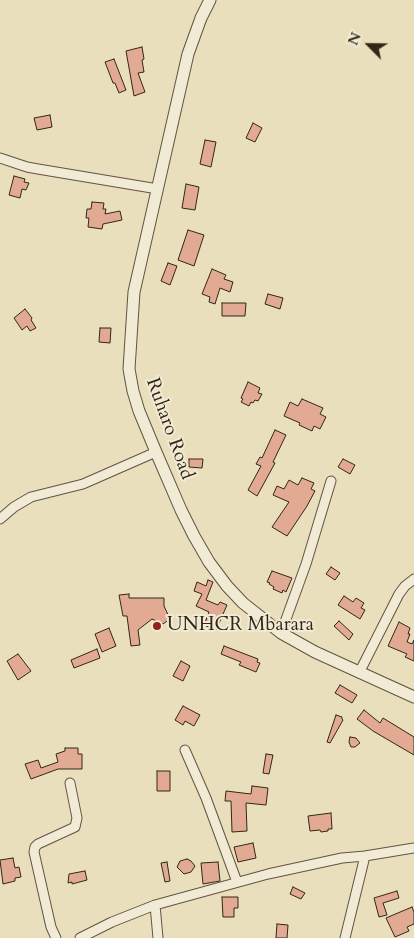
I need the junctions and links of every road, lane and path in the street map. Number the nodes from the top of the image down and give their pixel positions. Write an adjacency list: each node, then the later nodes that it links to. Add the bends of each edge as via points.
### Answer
1 (210, 0): 3 (street, Ruharo Road, via 188,54)
2 (0, 158): 3 (street, via 33,168)
3 (158, 190): 4 (street, Ruharo Road, via 134,292 129,368 139,412)
4 (156, 452): 6 (street, via 83,484 31,497); 8 (street, Ruharo Road, via 181,510 209,562 244,603)
5 (331, 481): 8 (street)
6 (0, 519)
7 (414, 579): 9 (street, via 399,594)
8 (281, 633): 9 (street, Ruharo Road)
9 (359, 673): 10 (street, Ruharo Road)
10 (414, 697)
11 (185, 750): 15 (street)
12 (70, 783): 17 (street, via 75,827 38,844 34,852)
13 (414, 848): 14 (street)
14 (365, 856): 15 (street, via 317,863); 20 (street)
15 (237, 882): 16 (street)
16 (155, 905): 18 (street); 19 (street)
17 (56, 938)
18 (80, 938)
19 (158, 938)
20 (345, 938)

